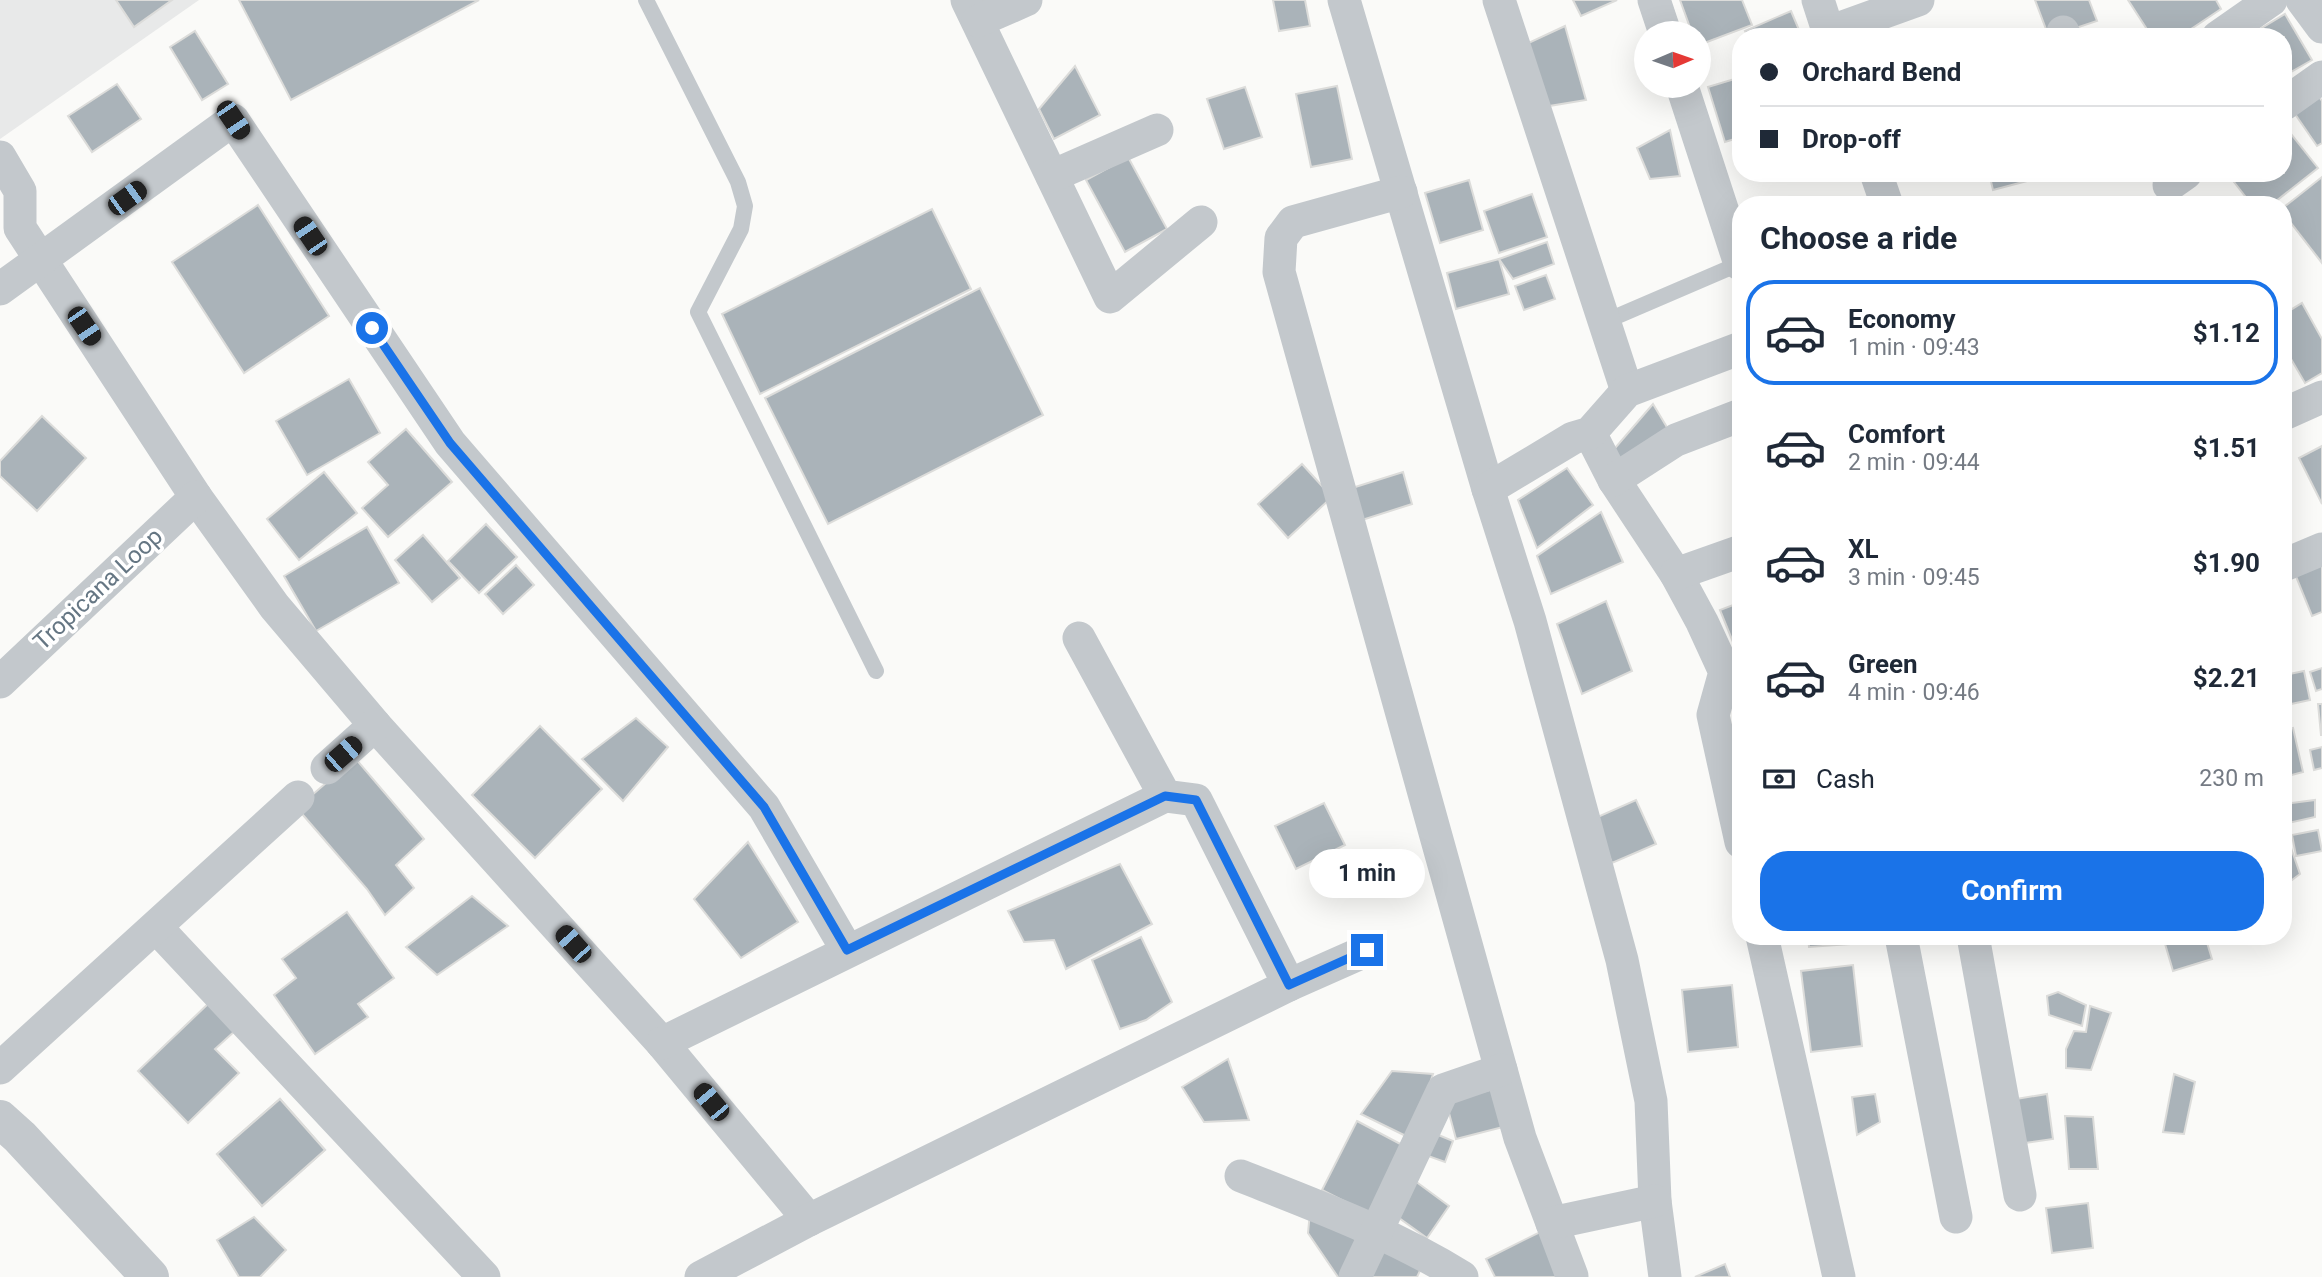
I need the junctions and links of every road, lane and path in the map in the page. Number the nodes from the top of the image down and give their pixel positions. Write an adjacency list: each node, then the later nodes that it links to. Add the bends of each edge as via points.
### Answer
1 (646, 0): 45 (lane, via 738,183 745,206 741,229 698,312)
2 (1026, 0): 10 (street)
3 (1344, 0): 22 (street)
4 (1499, 0): 29 (street)
5 (1654, 0): 11 (street)
6 (1818, 0): 13 (street)
7 (1918, 0): 14 (street)
8 (2271, 0): 15 (street)
9 (2302, 0): 12 (street)
10 (973, 11): 21 (street)
11 (1661, 21)
12 (2322, 27)
13 (1827, 28)
14 (1845, 28)
15 (2231, 28)
16 (2322, 76): 18 (street)
17 (1686, 98): 25 (street)
18 (2292, 98)
19 (1157, 130): 21 (street)
20 (0, 157): 24 (street, via 20,191)
21 (1052, 176): 23 (street, via 1110,297)
22 (1401, 192): 37 (street); 62 (street, via 1293,222 1281,238 1279,272)
23 (1200, 222)
24 (10, 226): 26 (street)
25 (1732, 237)
26 (41, 261): 28 (street); 38 (street); 57 (street, via 233,120 450,443 764,807)
27 (1732, 268): 29 (lane)
28 (0, 289)
29 (1606, 321): 31 (street)
30 (1732, 351): 31 (street)
31 (1627, 391): 35 (street)
32 (2322, 397): 33 (street)
33 (2292, 410)
34 (1732, 418): 36 (street, via 1676,440)
35 (1590, 433): 36 (street); 37 (street, via 1573,438)
36 (1614, 480): 42 (street)
37 (1488, 489): 66 (street, via 1530,621 1622,960 1651,1101)
38 (196, 497): 47 (street, Tropicana Loop); 48 (street, via 275,607)
39 (2322, 549): 41 (street)
40 (1732, 554): 42 (street)
41 (2292, 562)
42 (1675, 574): 44 (street)
43 (1079, 638): 50 (street)
44 (1732, 667)
45 (876, 671)
46 (1732, 671): 52 (street, via 1713,715)
47 (0, 682)
48 (375, 725): 49 (street); 60 (street)
49 (327, 768)
50 (1165, 796): 57 (street); 59 (street, via 1196,800)
51 (298, 797): 53 (street)
52 (1732, 801)
53 (156, 928): 61 (street); 73 (street)
54 (1764, 945): 78 (street)
55 (1903, 945): 67 (street)
56 (1975, 945): 65 (street)
57 (847, 950): 60 (street)
58 (1367, 950): 59 (street)
59 (1289, 985): 68 (street)
60 (662, 1043): 68 (street)
61 (0, 1068)
62 (1501, 1070): 69 (street); 70 (street, via 1443,1090)
63 (0, 1119): 72 (street)
64 (1241, 1176): 70 (street)
65 (2021, 1195)
66 (1655, 1202): 69 (street); 77 (street)
67 (1956, 1216)
68 (808, 1220): 74 (street)
69 (1552, 1223): 71 (street)
70 (1376, 1229): 75 (street); 76 (street)
71 (1572, 1276)
72 (150, 1277)
73 (484, 1277)
74 (701, 1277)
75 (1355, 1277)
76 (1462, 1277)
77 (1665, 1277)
78 (1839, 1277)

